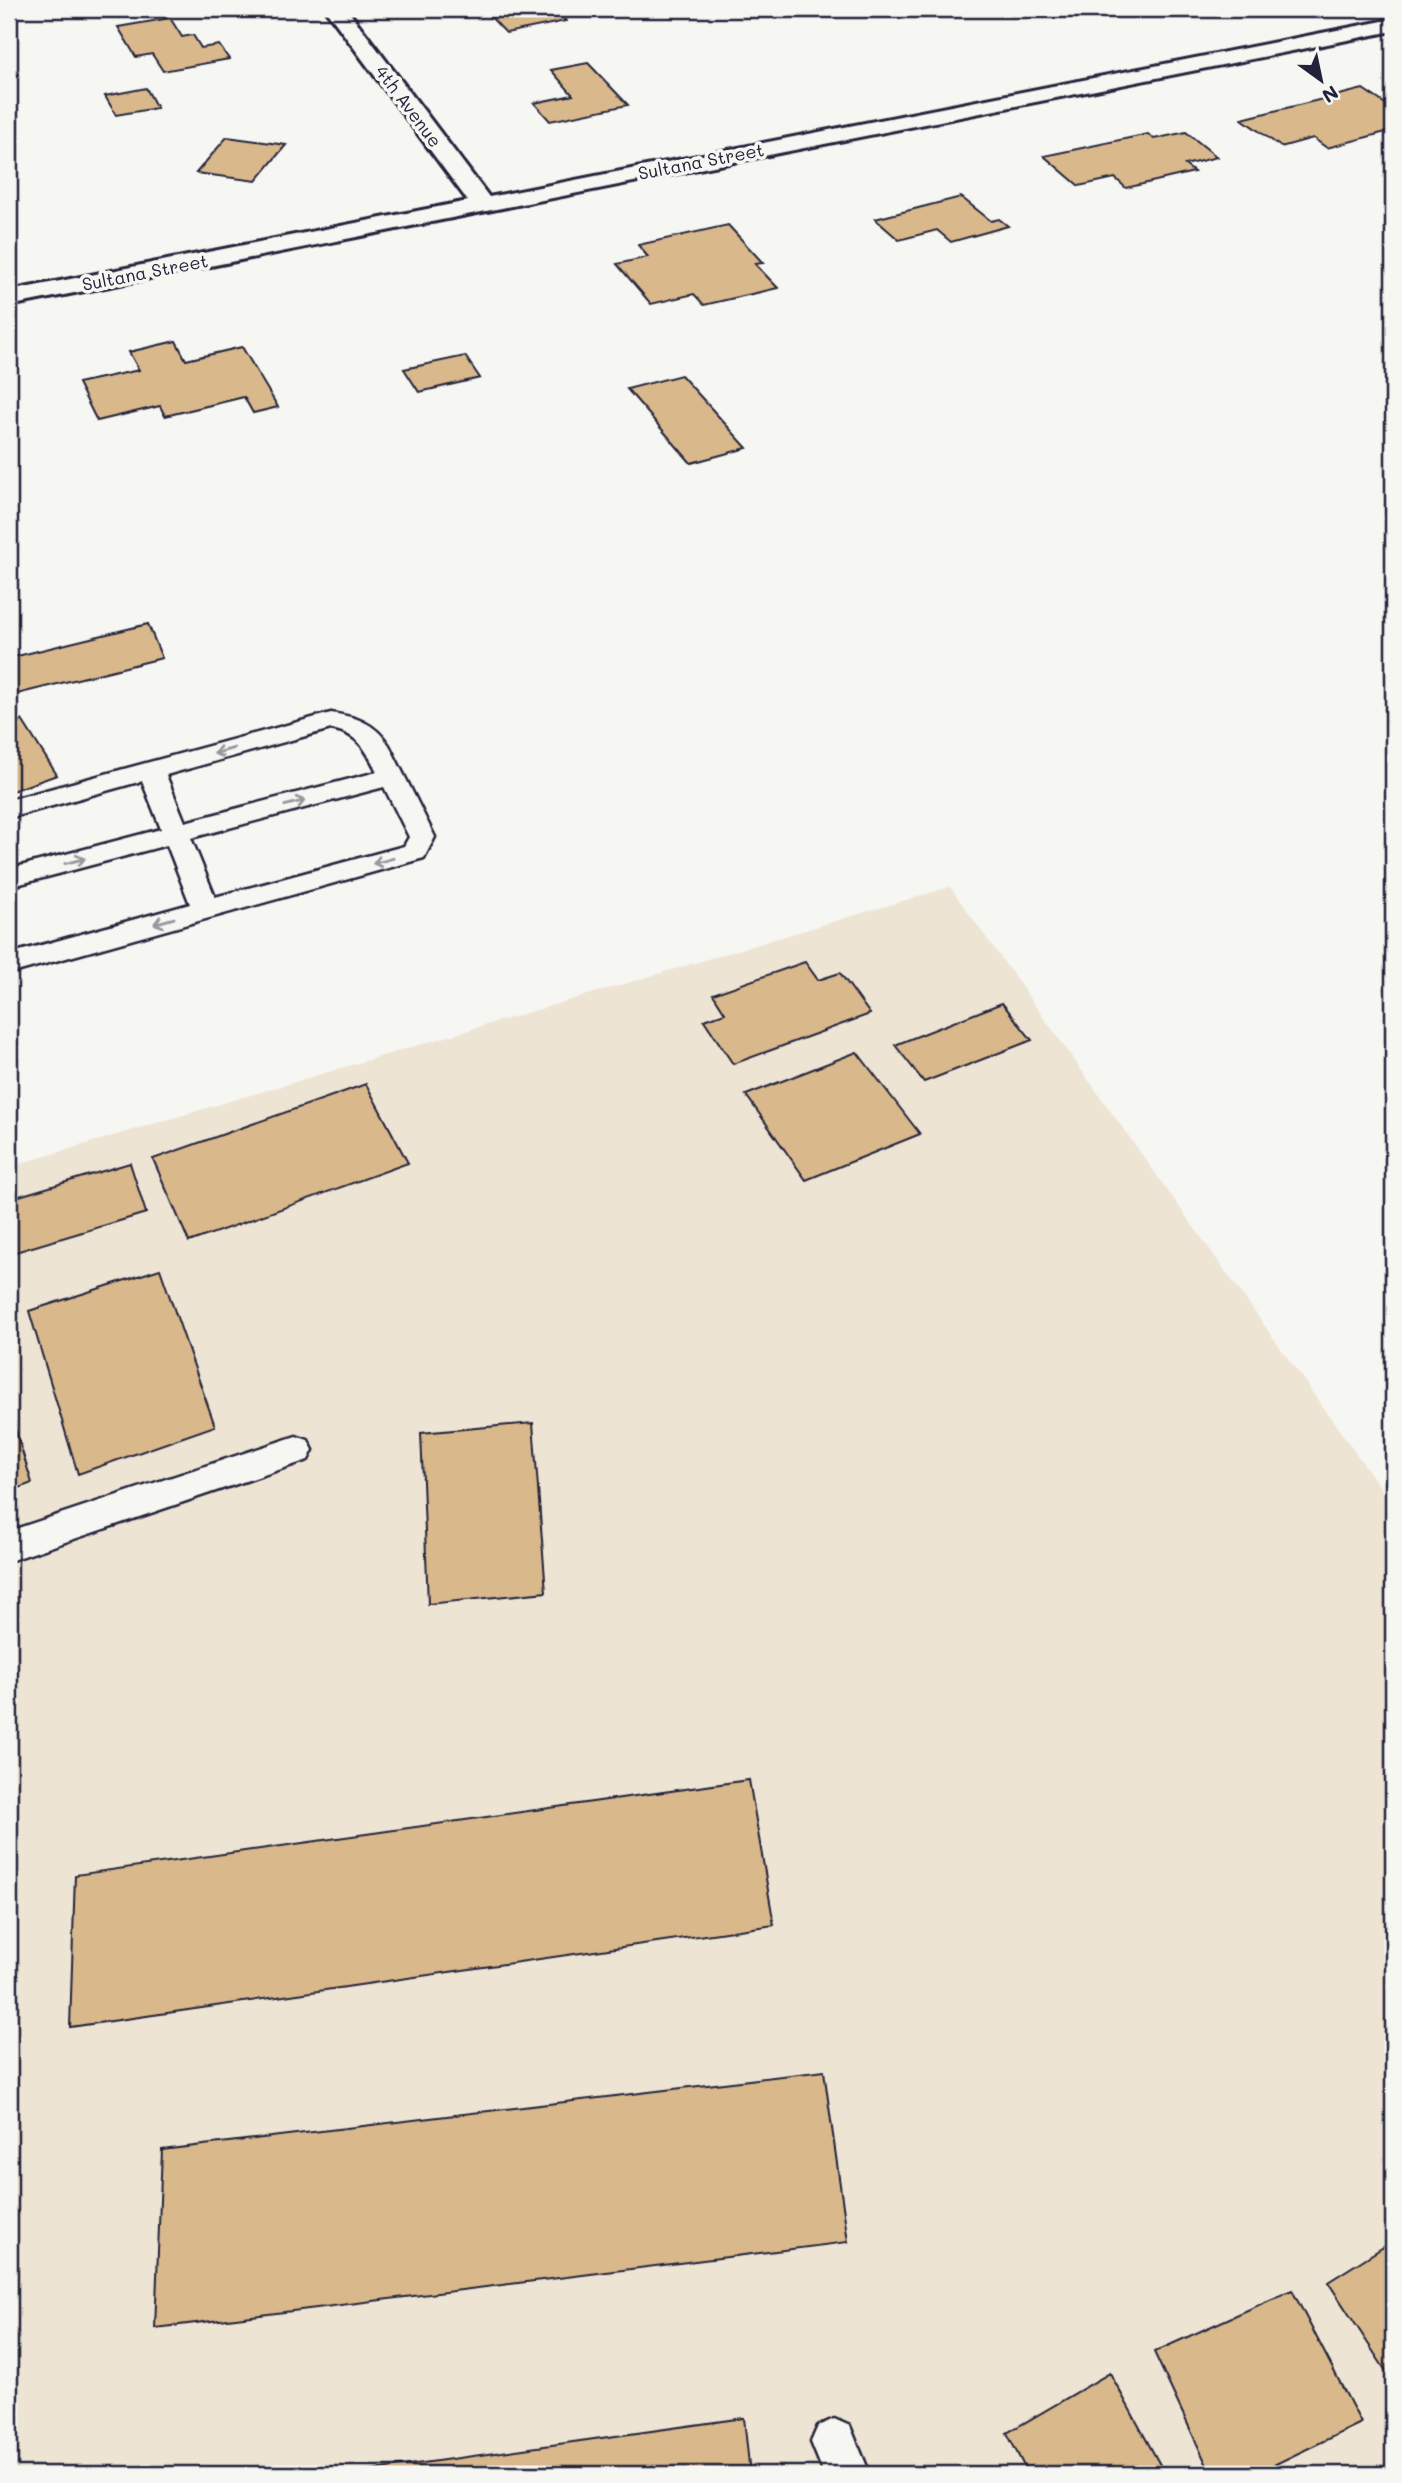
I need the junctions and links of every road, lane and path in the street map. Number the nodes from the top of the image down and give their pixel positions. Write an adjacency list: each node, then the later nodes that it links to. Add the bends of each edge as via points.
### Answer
1 (336, 9): 5 (street, 4th Avenue)
2 (1381, 9): 3 (street)
3 (1393, 18)
4 (1393, 25): 5 (street, Sultana Street)
5 (482, 204): 6 (street, Sultana Street)
6 (9, 299)
7 (151, 771): 8 (lane, one-way to 7, via 372,738 354,723 331,721); 9 (lane); 10 (lane)
8 (392, 776): 10 (lane, one-way to 8); 12 (lane, one-way to 12, via 422,837 414,852)
9 (9, 809)
10 (177, 835): 11 (lane, one-way to 10); 12 (lane)
11 (9, 878)
12 (206, 909): 13 (lane, one-way to 13)
13 (9, 964)
14 (296, 1450): 15 (lane)
15 (9, 1546)

